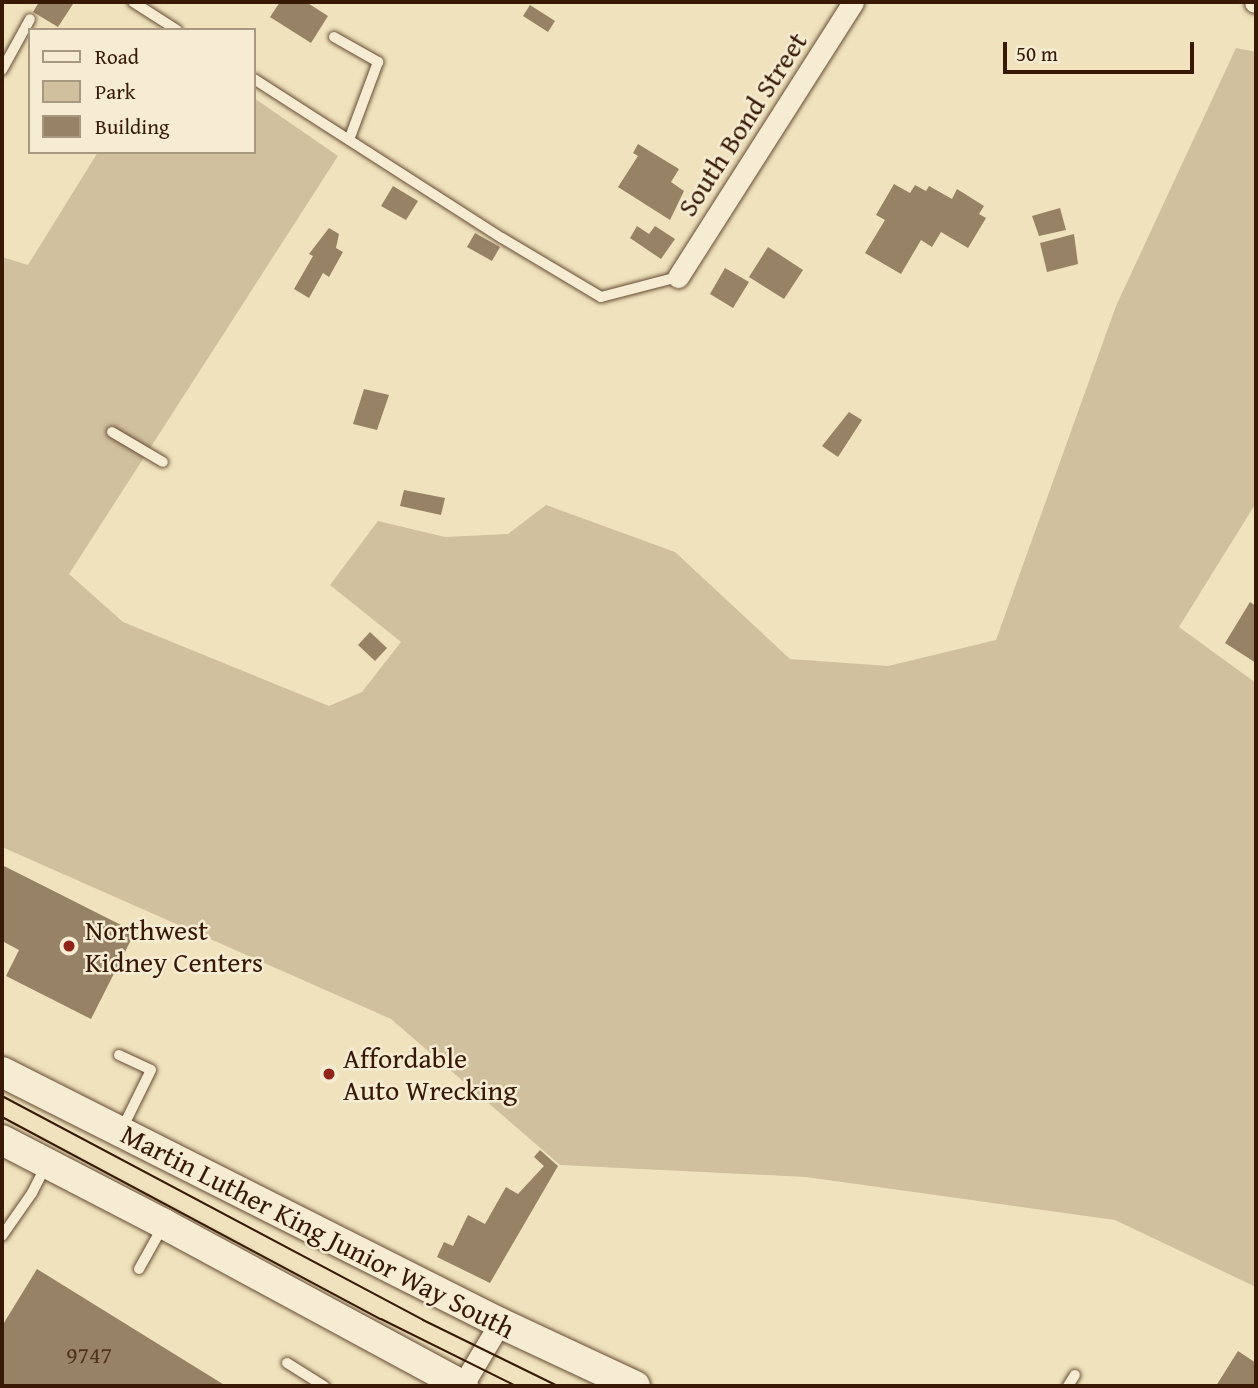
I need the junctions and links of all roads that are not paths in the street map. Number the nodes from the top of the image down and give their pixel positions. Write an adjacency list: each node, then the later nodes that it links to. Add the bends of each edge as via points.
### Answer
1 (134, 2): 4 (lane)
2 (853, 2): 9 (street, South Bond Street)
3 (30, 19): 6 (lane)
4 (174, 28)
5 (334, 37): 8 (lane, via 378,62)
6 (2, 70)
7 (256, 80): 8 (lane)
8 (349, 140): 9 (lane, via 601,297)
9 (678, 277)
10 (111, 432): 11 (lane)
11 (163, 462)
12 (119, 1055): 14 (lane, via 150,1070)
13 (2, 1072): 14 (main road, Martin Luther King Junior Way South)
14 (121, 1132): 20 (main road, Martin Luther King Junior Way South)
15 (2, 1140): 16 (main road)
16 (47, 1163): 17 (main road); 18 (lane)
17 (164, 1224): 19 (lane); 24 (main road)
18 (2, 1236)
19 (139, 1269)
20 (500, 1322): 24 (street); 25 (main road, Martin Luther King Junior Way South)
21 (287, 1363): 23 (lane)
22 (1075, 1374): 26 (lane)
23 (324, 1386)
24 (462, 1386)
25 (635, 1386)
26 (1068, 1386)

